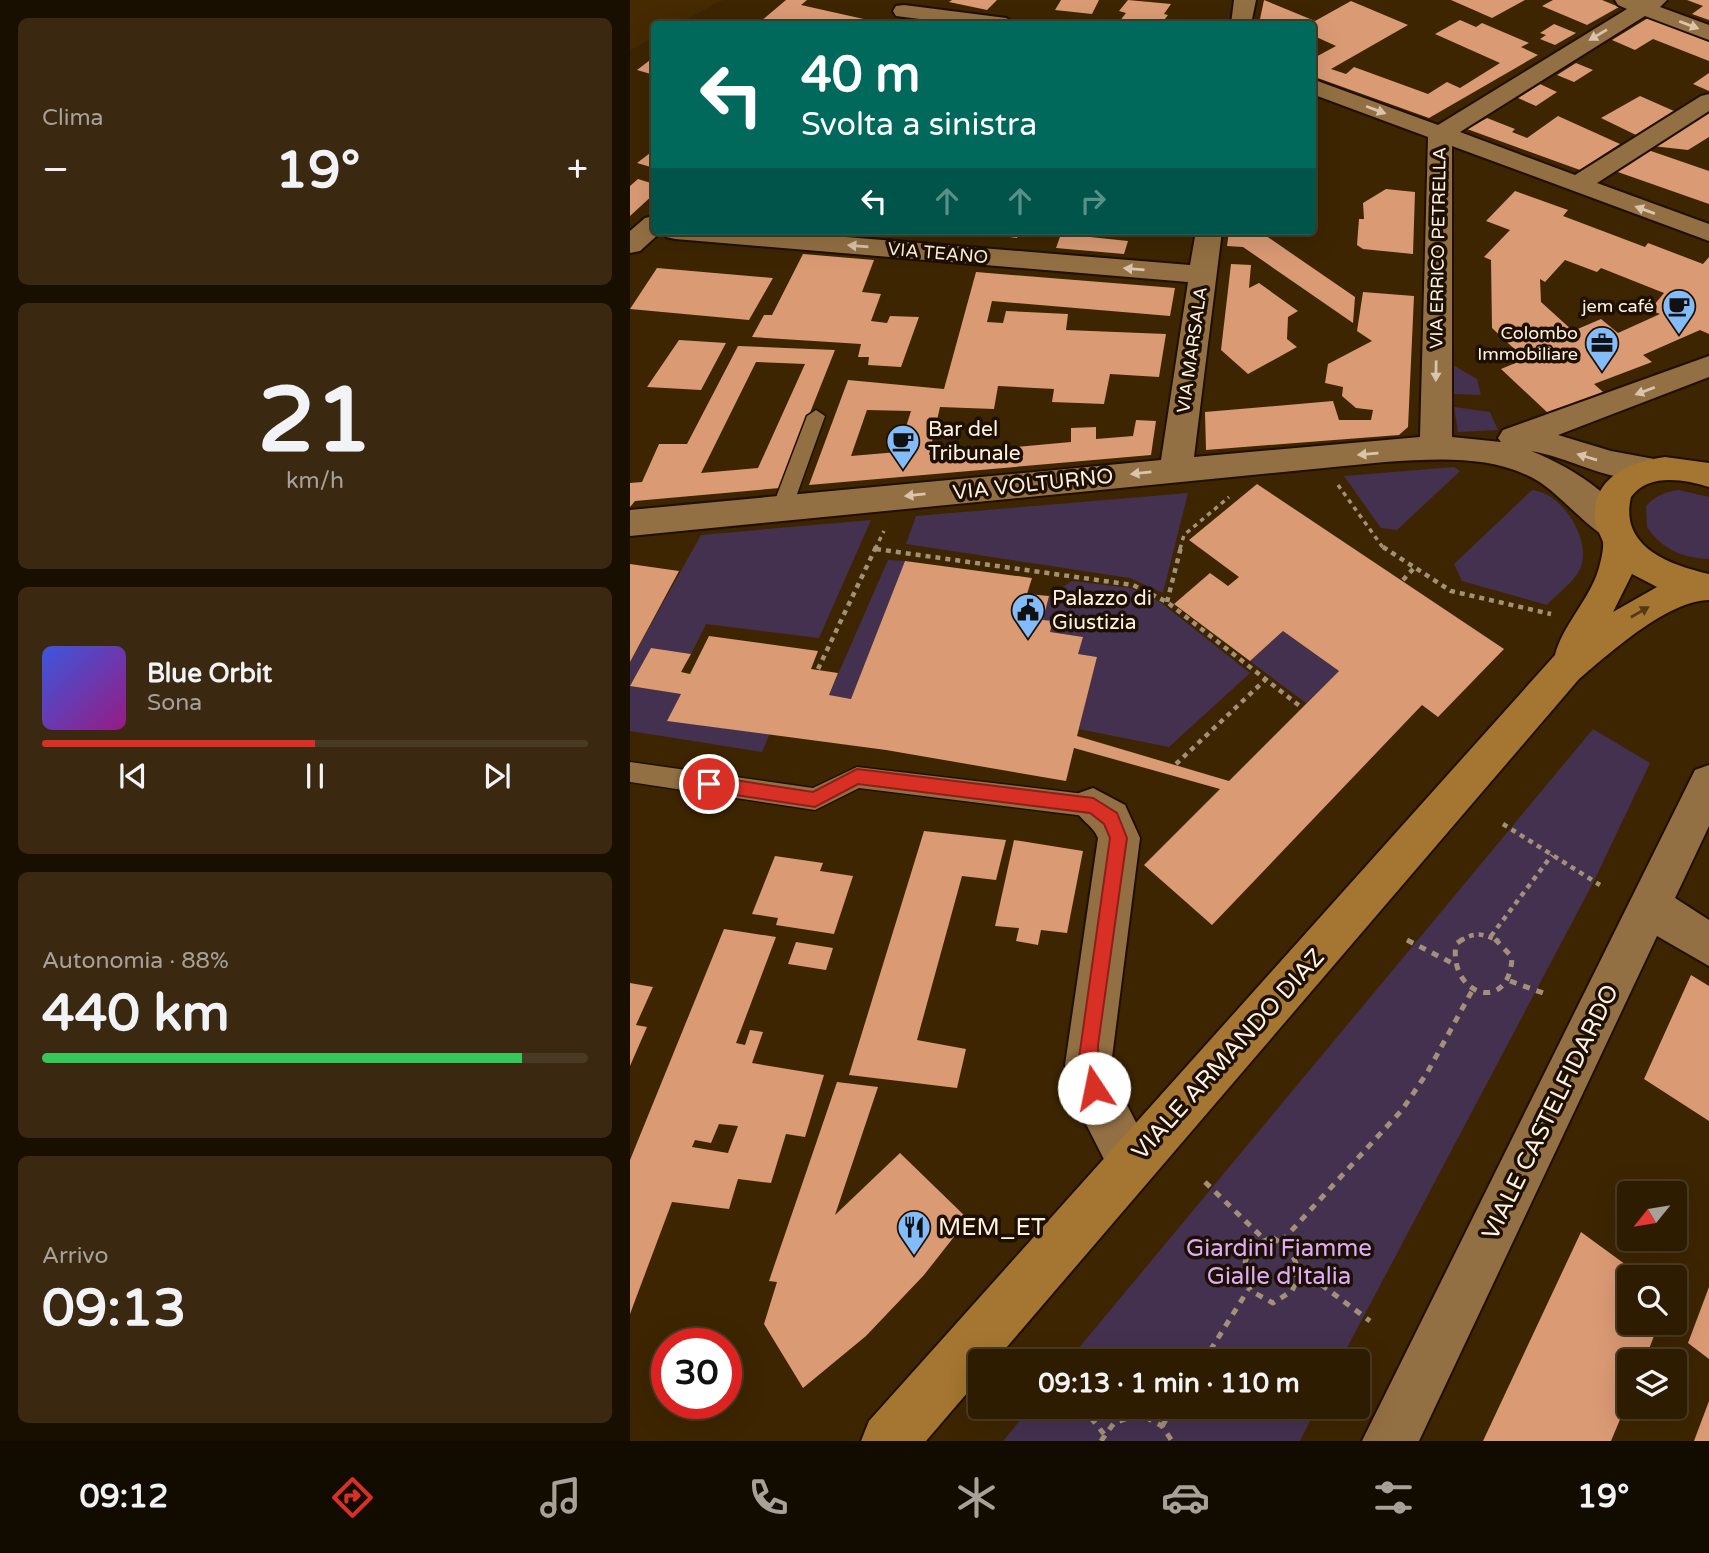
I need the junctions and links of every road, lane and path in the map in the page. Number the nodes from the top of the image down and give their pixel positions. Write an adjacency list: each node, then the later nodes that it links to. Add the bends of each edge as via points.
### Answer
1 (1245, 0): 5 (street)
2 (1641, 3): 6 (street, one-way to 6); 9 (street, VIA ERRICO PETRELLA, one-way to 9)
3 (903, 12): 4 (street)
4 (980, 21)
5 (1242, 21)
6 (1709, 33)
7 (1316, 88): 9 (street, one-way to 9)
8 (1709, 101): 10 (street)
9 (1440, 134): 10 (street); 18 (street, VIA ERRICO PETRELLA, one-way to 18)
10 (1576, 185): 11 (street, one-way to 10)
11 (1709, 233)
12 (702, 235): 14 (street, VIA TEANO, one-way to 12)
13 (1208, 235): 14 (street, VIA MARSALA)
14 (1202, 275): 19 (street, VIA MARSALA)
15 (1709, 366): 17 (street, one-way to 17)
16 (816, 416): 23 (lane)
17 (1520, 438): 18 (street, via 1484,439); 20 (street, one-way to 17, via 1597,460)
18 (1436, 449): 19 (street, VIA VOLTURNO, one-way to 19); 26 (street, via 1492,452 1527,461 1563,480)
19 (1176, 469): 23 (street, VIA VOLTURNO, one-way to 23)
20 (1688, 469): 26 (main road, VIALE ARMANDO DIAZ, via 1637,474 1623,483 1611,509)
21 (1330, 475): 28 (path, via 1385,551)
22 (1232, 493): 31 (path, via 1184,535)
23 (782, 509): 24 (street, VIA VOLTURNO)
24 (630, 523)
25 (885, 528): 27 (path)
26 (1617, 533): 30 (main road, via 1651,569); 33 (main road, VIALE ARMANDO DIAZ, via 1615,573)
27 (876, 549): 31 (path, via 1133,585); 34 (path)
28 (1415, 568): 29 (path); 32 (path, via 1451,592)
29 (1403, 580)
30 (1702, 587): 33 (main road, VIALE ARMANDO DIAZ, one-way to 30, via 1630,617 1669,595)
31 (1167, 602): 35 (path)
32 (1552, 614)
33 (1566, 668): 52 (main road, VIALE ARMANDO DIAZ)
34 (818, 669)
35 (1265, 680): 36 (path); 37 (path)
36 (1301, 707)
37 (1176, 764)
38 (630, 772): 40 (lane, via 815,800 857,777)
39 (1709, 783): 44 (street, VIALE CASTELFIDARDO)
40 (1093, 806): 52 (street, via 1111,818 1119,838 1088,1065 1100,1101)
41 (1503, 824): 42 (path)
42 (1552, 855): 43 (path); 45 (path)
43 (1600, 885)
44 (1649, 906): 47 (street); 66 (street, VIALE CASTELFIDARDO)
45 (1491, 936): 48 (path, via 1462,937 1452,953); 49 (path, via 1512,957)
46 (1406, 940): 48 (path)
47 (1709, 946)
48 (1453, 963): 50 (path)
49 (1510, 981): 50 (path, via 1493,992); 51 (path)
50 (1472, 989): 55 (path, via 1402,1110)
51 (1543, 993)
52 (1131, 1161): 64 (main road, VIALE ARMANDO DIAZ)
53 (1205, 1182): 54 (path)
54 (1264, 1239): 55 (path); 57 (path, via 1248,1249 1244,1258)
55 (1282, 1241): 56 (path)
56 (1299, 1268): 57 (path, via 1296,1287 1282,1301 1264,1302); 58 (path)
57 (1248, 1290): 59 (path)
58 (1370, 1321)
59 (1211, 1349)
60 (1090, 1419): 63 (path)
61 (1166, 1419): 62 (path)
62 (1162, 1426): 63 (path, via 1139,1415 1114,1423); 65 (path)
63 (1103, 1438)
64 (889, 1441)
65 (1172, 1441)
66 (1390, 1441)

